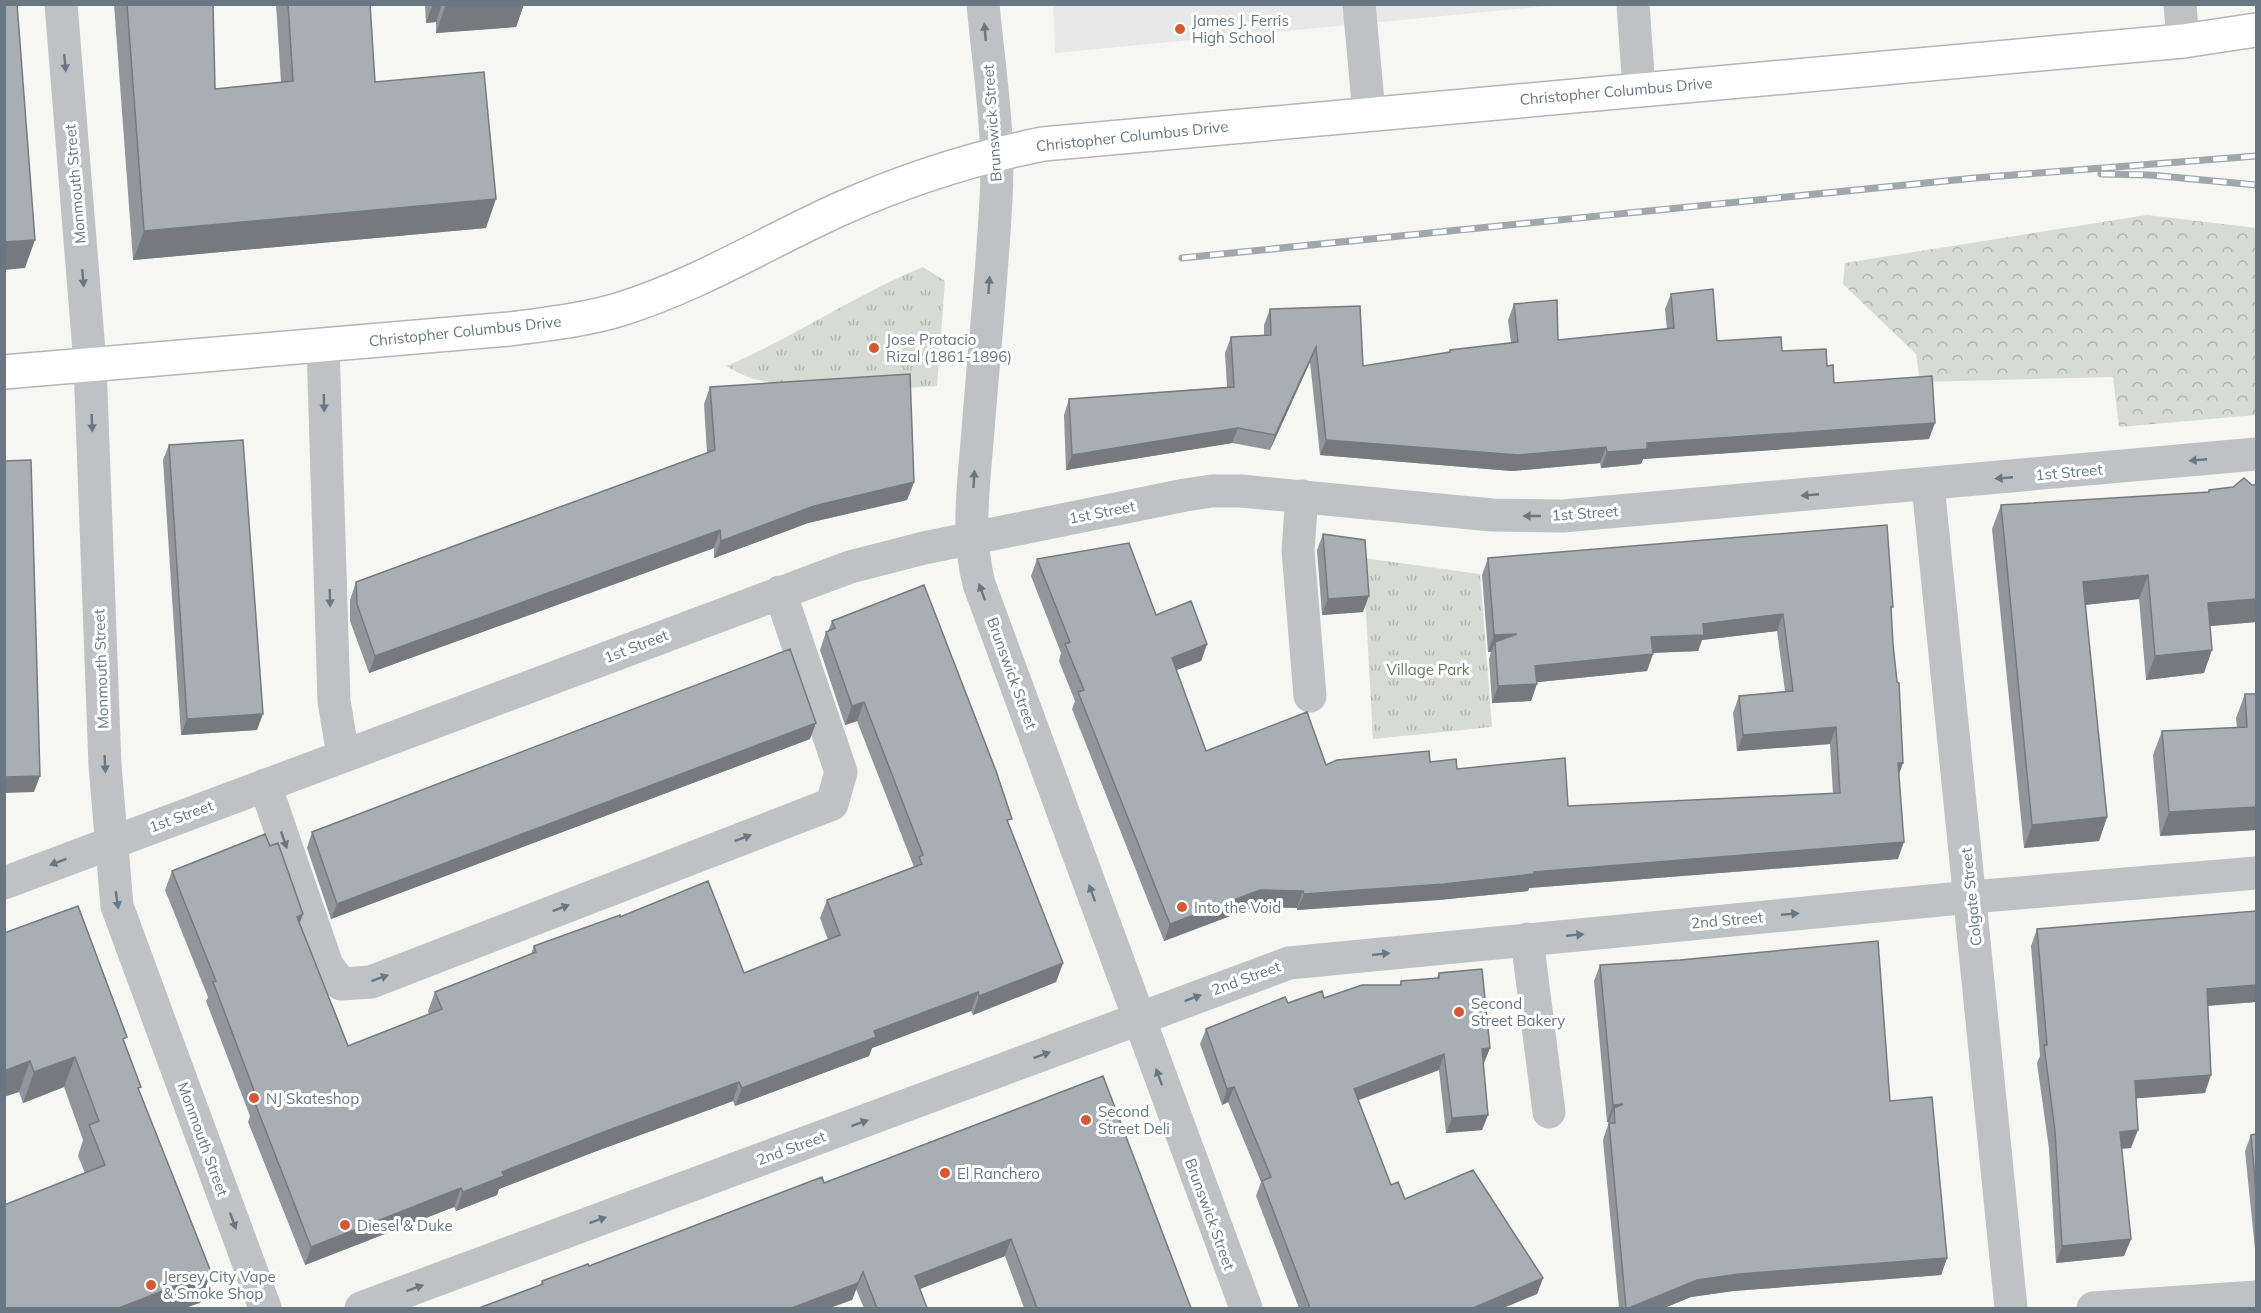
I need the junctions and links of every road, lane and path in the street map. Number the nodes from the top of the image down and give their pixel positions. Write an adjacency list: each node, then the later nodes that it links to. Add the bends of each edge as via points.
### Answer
1 (61, 4): 13 (street, Monmouth Street, one-way to 13)
2 (983, 4): 11 (street, Brunswick Street, one-way to 2)
3 (1359, 4): 10 (street)
4 (1633, 4): 9 (street)
5 (2181, 4): 7 (street)
6 (2256, 30): 7 (main road, Christopher Columbus Drive)
7 (2183, 41): 8 (main road, Christopher Columbus Drive); 9 (main road, Christopher Columbus Drive)
8 (2256, 44)
9 (1640, 89): 10 (main road, Christopher Columbus Drive)
10 (1369, 113): 11 (main road, Christopher Columbus Drive, via 1084,139)
11 (997, 153): 12 (main road, Christopher Columbus Drive, via 883,192 719,269 621,309 510,329); 18 (street, Brunswick Street, one-way to 11)
12 (323, 345): 13 (main road, Christopher Columbus Drive); 21 (street, one-way to 21, via 334,701)
13 (90, 364): 14 (main road, Christopher Columbus Drive); 23 (street, Monmouth Street, one-way to 23)
14 (4, 372)
15 (2256, 454): 16 (street, 1st Street, one-way to 16)
16 (1928, 485): 17 (street, 1st Street, one-way to 17, via 1527,517); 26 (street, Colgate Street)
17 (1302, 496): 18 (street, 1st Street, via 1212,491); 20 (street, via 1298,550)
18 (971, 538): 19 (street, 1st Street, via 850,567); 28 (street, Brunswick Street, one-way to 18, via 979,584)
19 (780, 592): 21 (street, 1st Street); 22 (street, one-way to 19, via 327,965 341,984 371,982 832,804 841,772)
20 (1310, 696)
21 (343, 755): 22 (street, 1st Street)
22 (265, 785): 23 (street, 1st Street)
23 (111, 842): 25 (street, 1st Street, one-way to 25); 31 (street, Monmouth Street, one-way to 31, via 117,906)
24 (2256, 873): 26 (street, 2nd Street)
25 (4, 883)
26 (1971, 897): 27 (street, 2nd Street, one-way to 26); 34 (street, Colgate Street)
27 (1527, 939): 28 (street, 2nd Street, one-way to 27, via 1289,963); 29 (street)
28 (1138, 1018): 32 (street, 2nd Street, one-way to 28); 33 (street, Brunswick Street, one-way to 28)
29 (1549, 1112)
30 (2256, 1298): 35 (street)
31 (265, 1308)
32 (361, 1308)
33 (1245, 1308)
34 (2011, 1308)
35 (2093, 1308)

